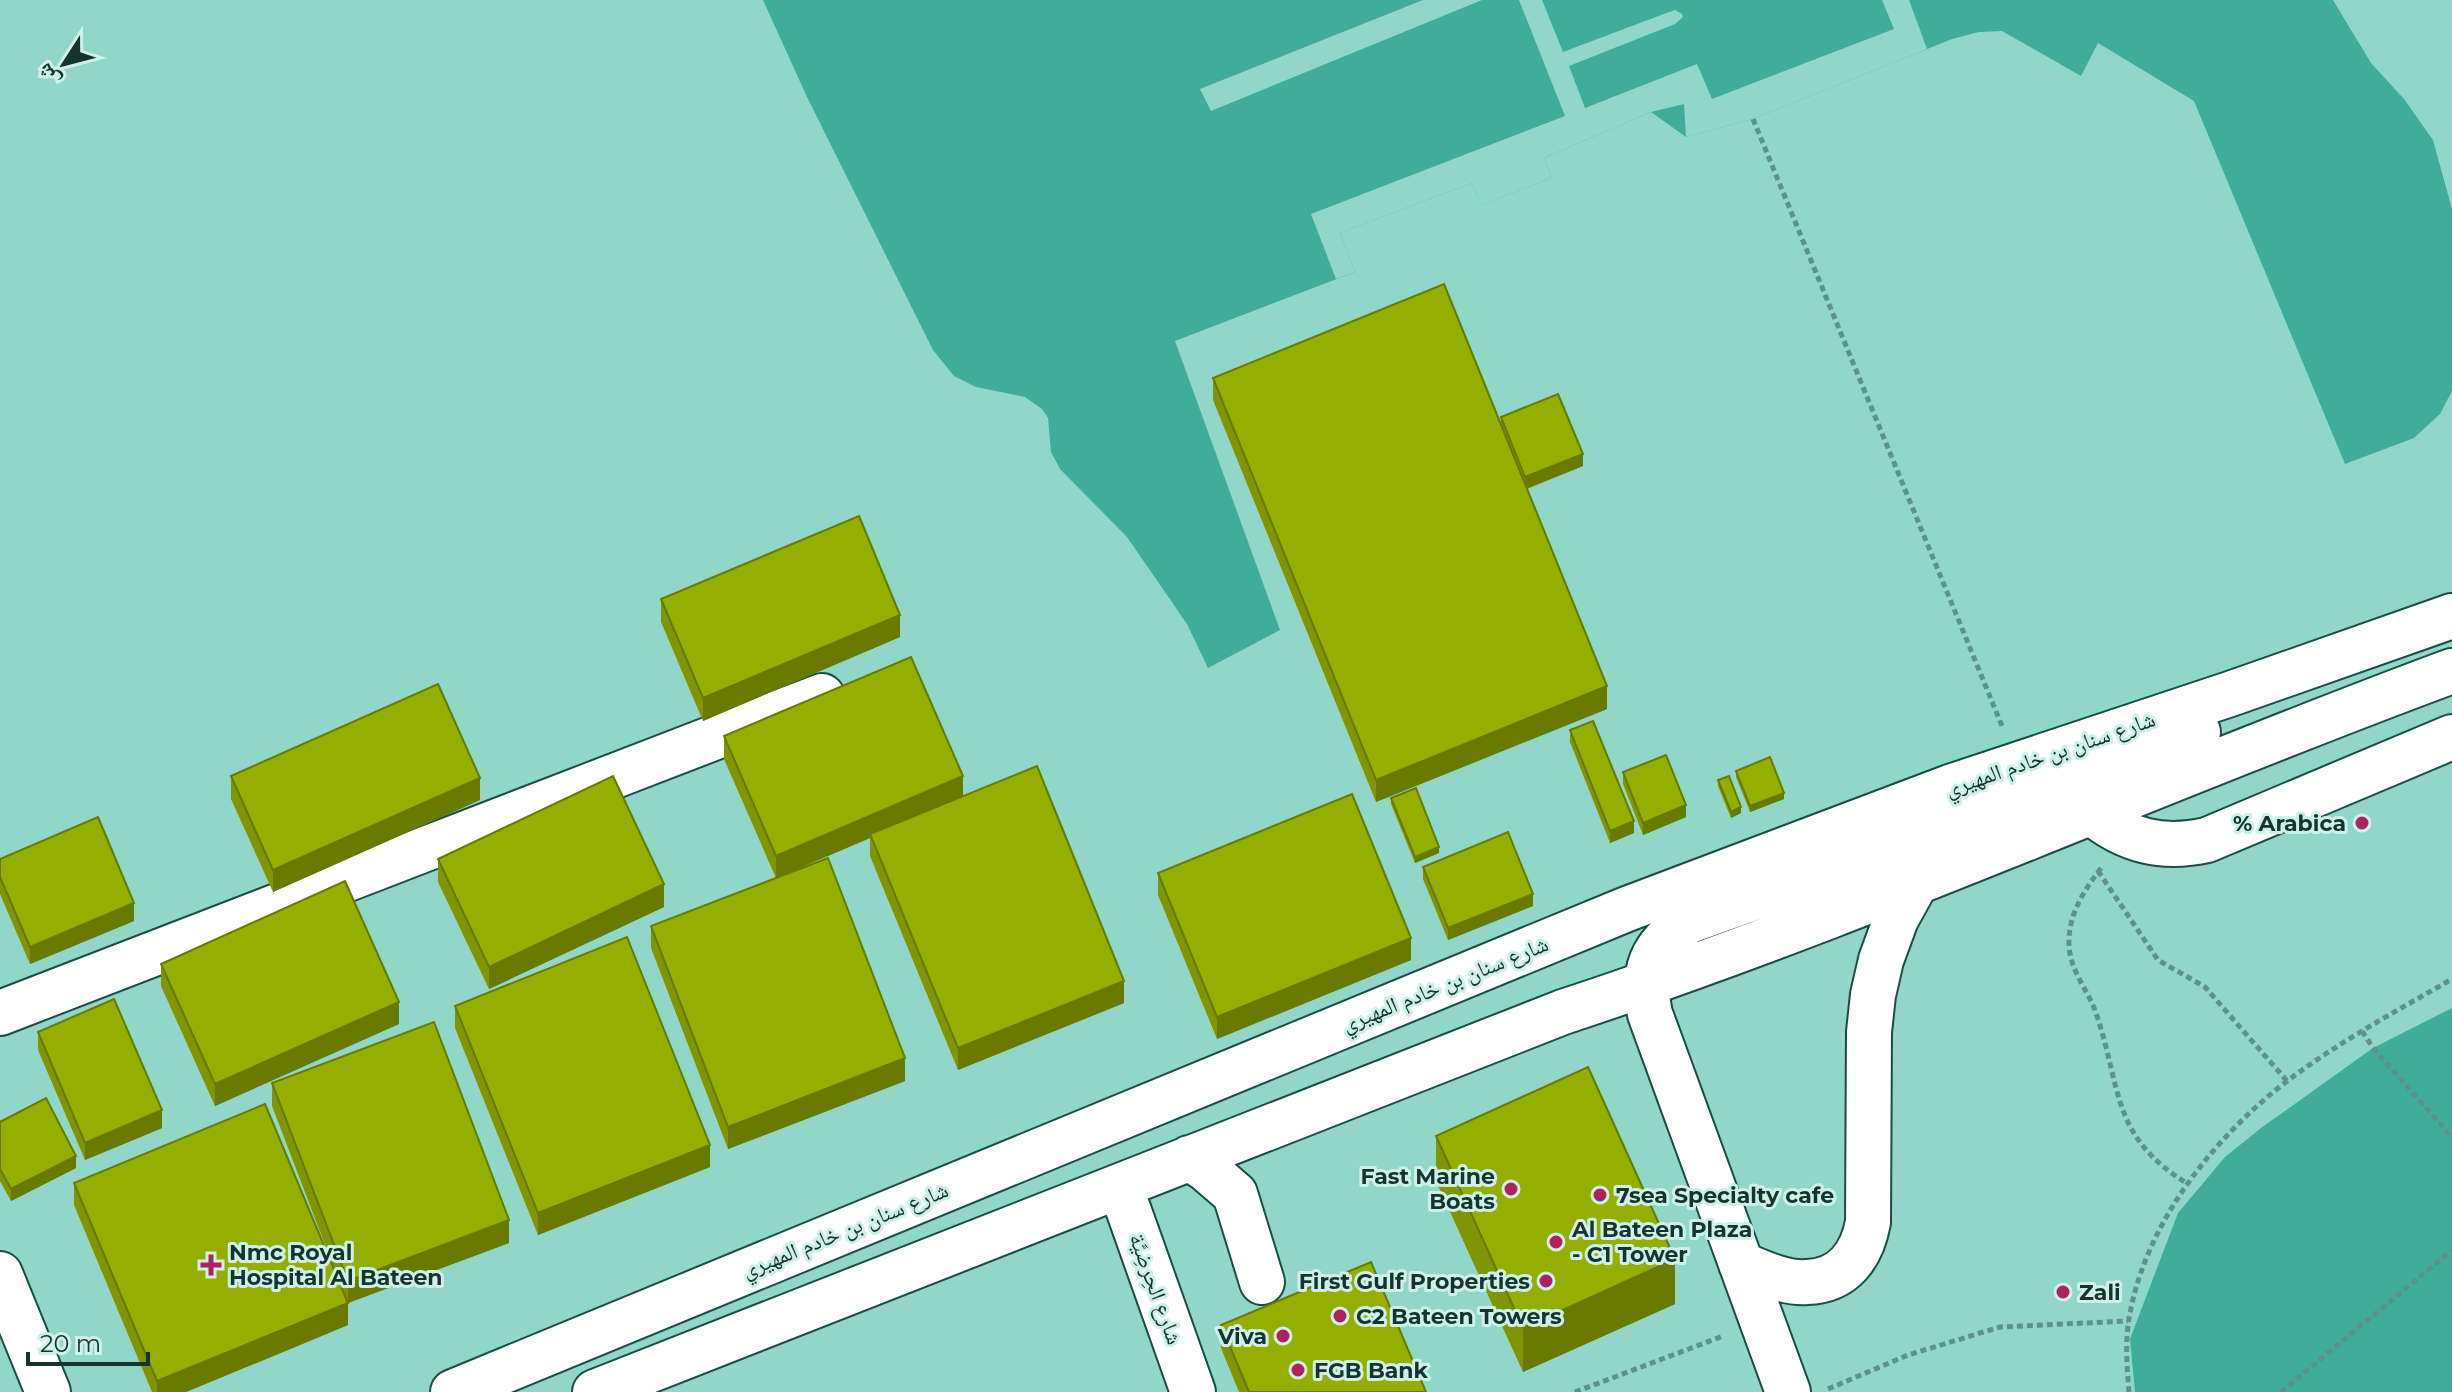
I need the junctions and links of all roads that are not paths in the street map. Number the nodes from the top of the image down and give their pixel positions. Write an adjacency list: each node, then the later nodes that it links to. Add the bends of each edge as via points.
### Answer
1 (2452, 616): 3 (street, شارع سنان بن خادم المهيري)
2 (2452, 671): 6 (street)
3 (2230, 694): 8 (street, via 2219,713 2186,742 1689,921 1664,940); 20 (street, شارع سنان بن خادم المهيري, via 1950,787 1627,909)
4 (822, 696): 9 (street)
5 (2452, 737): 6 (street, via 2207,840 2145,842)
6 (2108, 824): 7 (street)
7 (1917, 881): 8 (street); 14 (street, via 1896,919 1873,995 1868,1222 1860,1252 1838,1273 1806,1283)
8 (1645, 985): 10 (street); 14 (street, via 1650,1014)
9 (0, 1013)
10 (1263, 1130): 11 (street); 13 (street)
11 (1189, 1158): 12 (street); 13 (street)
12 (1120, 1186): 18 (street); 22 (street, شارع الحِرضِيَّة)
13 (1235, 1194): 16 (street)
14 (1741, 1264): 23 (street)
15 (0, 1274): 17 (street)
16 (1262, 1282)
17 (16, 1355): 19 (street)
18 (673, 1378): 21 (street)
19 (48, 1392)
20 (453, 1392)
21 (595, 1392)
22 (1193, 1392)
23 (1788, 1392)

